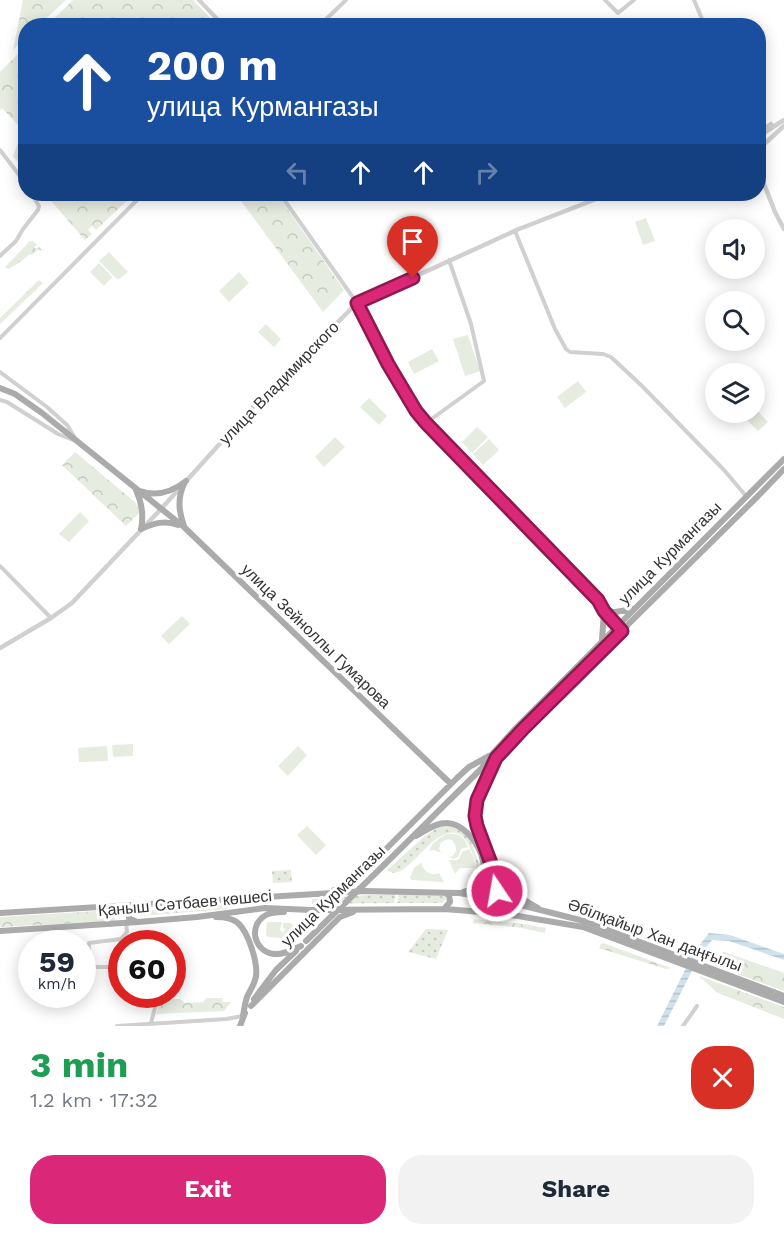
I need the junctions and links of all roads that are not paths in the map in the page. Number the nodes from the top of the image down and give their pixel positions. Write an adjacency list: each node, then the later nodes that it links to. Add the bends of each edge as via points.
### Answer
1 (199, 0): 6 (street)
2 (346, 0): 7 (street)
3 (605, 0): 4 (street, via 618,13)
4 (634, 0)
5 (694, 0): 8 (street)
6 (216, 18)
7 (327, 18)
8 (702, 18)
9 (784, 118): 11 (street); 12 (street)
10 (784, 126): 13 (street)
11 (766, 128)
12 (766, 131)
13 (766, 142)
14 (0, 150): 15 (street)
15 (18, 174)
16 (766, 191): 21 (street)
17 (36, 201): 23 (street, via 38,210)
18 (136, 201): 26 (street)
19 (285, 201): 25 (street)
20 (591, 201): 22 (street, улица Владимирского)
21 (784, 229)
22 (515, 231): 24 (street, улица Владимирского); 36 (street, via 566,349 611,357)
23 (0, 256)
24 (449, 260): 25 (street, улица Владимирского); 30 (street, via 471,324 484,381)
25 (357, 303): 30 (street, via 388,364); 34 (street, улица Владимирского)
26 (0, 338)
27 (0, 372): 31 (street, via 47,407 67,425)
28 (0, 388): 31 (main road, улица Зейноллы Гумарова, via 15,394)
29 (0, 400): 31 (street)
30 (426, 423): 42 (street, via 598,600)
31 (77, 441): 35 (main road, улица Зейноллы Гумарова)
32 (784, 459): 36 (main road, улица Курмангазы)
33 (784, 469): 44 (main road, улица Курмангазы)
34 (186, 481): 35 (main road, via 161,494); 37 (street, улица Владимирского); 38 (main road, via 179,503)
35 (136, 489): 37 (main road, улица Зейноллы Гумарова); 39 (main road, via 142,508)
36 (746, 496): 41 (main road, улица Курмангазы)
37 (161, 509): 38 (main road, улица Зейноллы Гумарова); 39 (street, улица Владимирского)
38 (184, 527): 39 (main road, via 161,522); 49 (main road, улица Зейноллы Гумарова)
39 (141, 529): 43 (street, улица Владимирского, via 79,596)
40 (0, 566): 43 (street)
41 (633, 609): 42 (main road); 44 (main road, улица Курмангазы)
42 (604, 611): 44 (street); 45 (main road)
43 (51, 618): 46 (street, улица Владимирского)
44 (619, 628): 45 (main road, улица Курмангазы); 47 (main road, улица Курмангазы)
45 (602, 641): 47 (main road, улица Курмангазы)
46 (0, 648)
47 (585, 662): 48 (main road, улица Курмангазы)
48 (495, 756): 49 (main road, via 469,767); 50 (main road, улица Курмангазы); 51 (main road, via 475,806 477,826)
49 (451, 784): 53 (main road, via 357,878)
50 (410, 839): 54 (main road, via 447,823 457,824 468,833 484,862 484,874 477,887); 71 (main road, улица Курмангазы, bridge)
51 (492, 866): 55 (main road); 62 (main road, via 513,892)
52 (444, 892): 53 (main road, Қаныш Сәтбаев көшесі); 54 (main road, Әбілқайыр Хан даңғылы); 58 (main road, via 450,899)
53 (325, 893): 56 (main road, Қаныш Сәтбаев көшесі)
54 (459, 893): 55 (main road, Әбілқайыр Хан даңғылы)
55 (496, 899): 62 (main road, Әбілқайыр Хан даңғылы); 64 (main road)
56 (226, 900): 57 (main road, Қаныш Сәтбаев көшесі); 61 (main road, via 230,908)
57 (138, 905): 63 (main road, Қаныш Сәтбаев көшесі); 66 (main road, via 129,914)
58 (444, 909): 60 (main road, Қаныш Сәтбаев көшесі); 64 (main road, Әбілқайыр Хан даңғылы)
59 (311, 910): 60 (main road, Қаныш Сәтбаев көшесі); 61 (main road, Қаныш Сәтбаев көшесі, via 265,908); 71 (main road, via 270,913 255,928 256,941 266,952 281,954)
60 (360, 910): 77 (main road, via 340,917)
61 (227, 912): 65 (main road, Қаныш Сәтбаев көшесі)
62 (546, 912): 72 (main road, Әбілқайыр Хан даңғылы, via 604,928)
63 (0, 913)
64 (490, 913): 72 (main road, Әбілқайыр Хан даңғылы, via 583,927)
65 (197, 917): 66 (main road, Қаныш Сәтбаев көшесі); 80 (main road, via 236,921 248,939 257,974)
66 (138, 922): 67 (main road, Қаныш Сәтбаев көшесі)
67 (126, 923): 68 (street); 69 (main road, Қаныш Сәтбаев көшесі)
68 (127, 930)
69 (0, 931)
70 (108, 941): 73 (street, via 89,943 88,967)
71 (304, 943): 77 (main road, улица Курмангазы, via 276,970)
72 (677, 960): 74 (main road, Әбілқайыр Хан даңғылы)
73 (108, 967)
74 (702, 969): 75 (main road, Әбілқайыр Хан даңғылы); 76 (main road, Әбілқайыр Хан даңғылы)
75 (784, 996)
76 (784, 1002)
77 (250, 1006): 80 (main road, улица Курмангазы)
78 (697, 1006): 84 (street)
79 (155, 1008): 81 (street)
80 (243, 1016): 81 (street); 83 (main road, улица Курмангазы)
81 (151, 1023): 82 (street)
82 (117, 1026)
83 (240, 1026)
84 (683, 1026)

